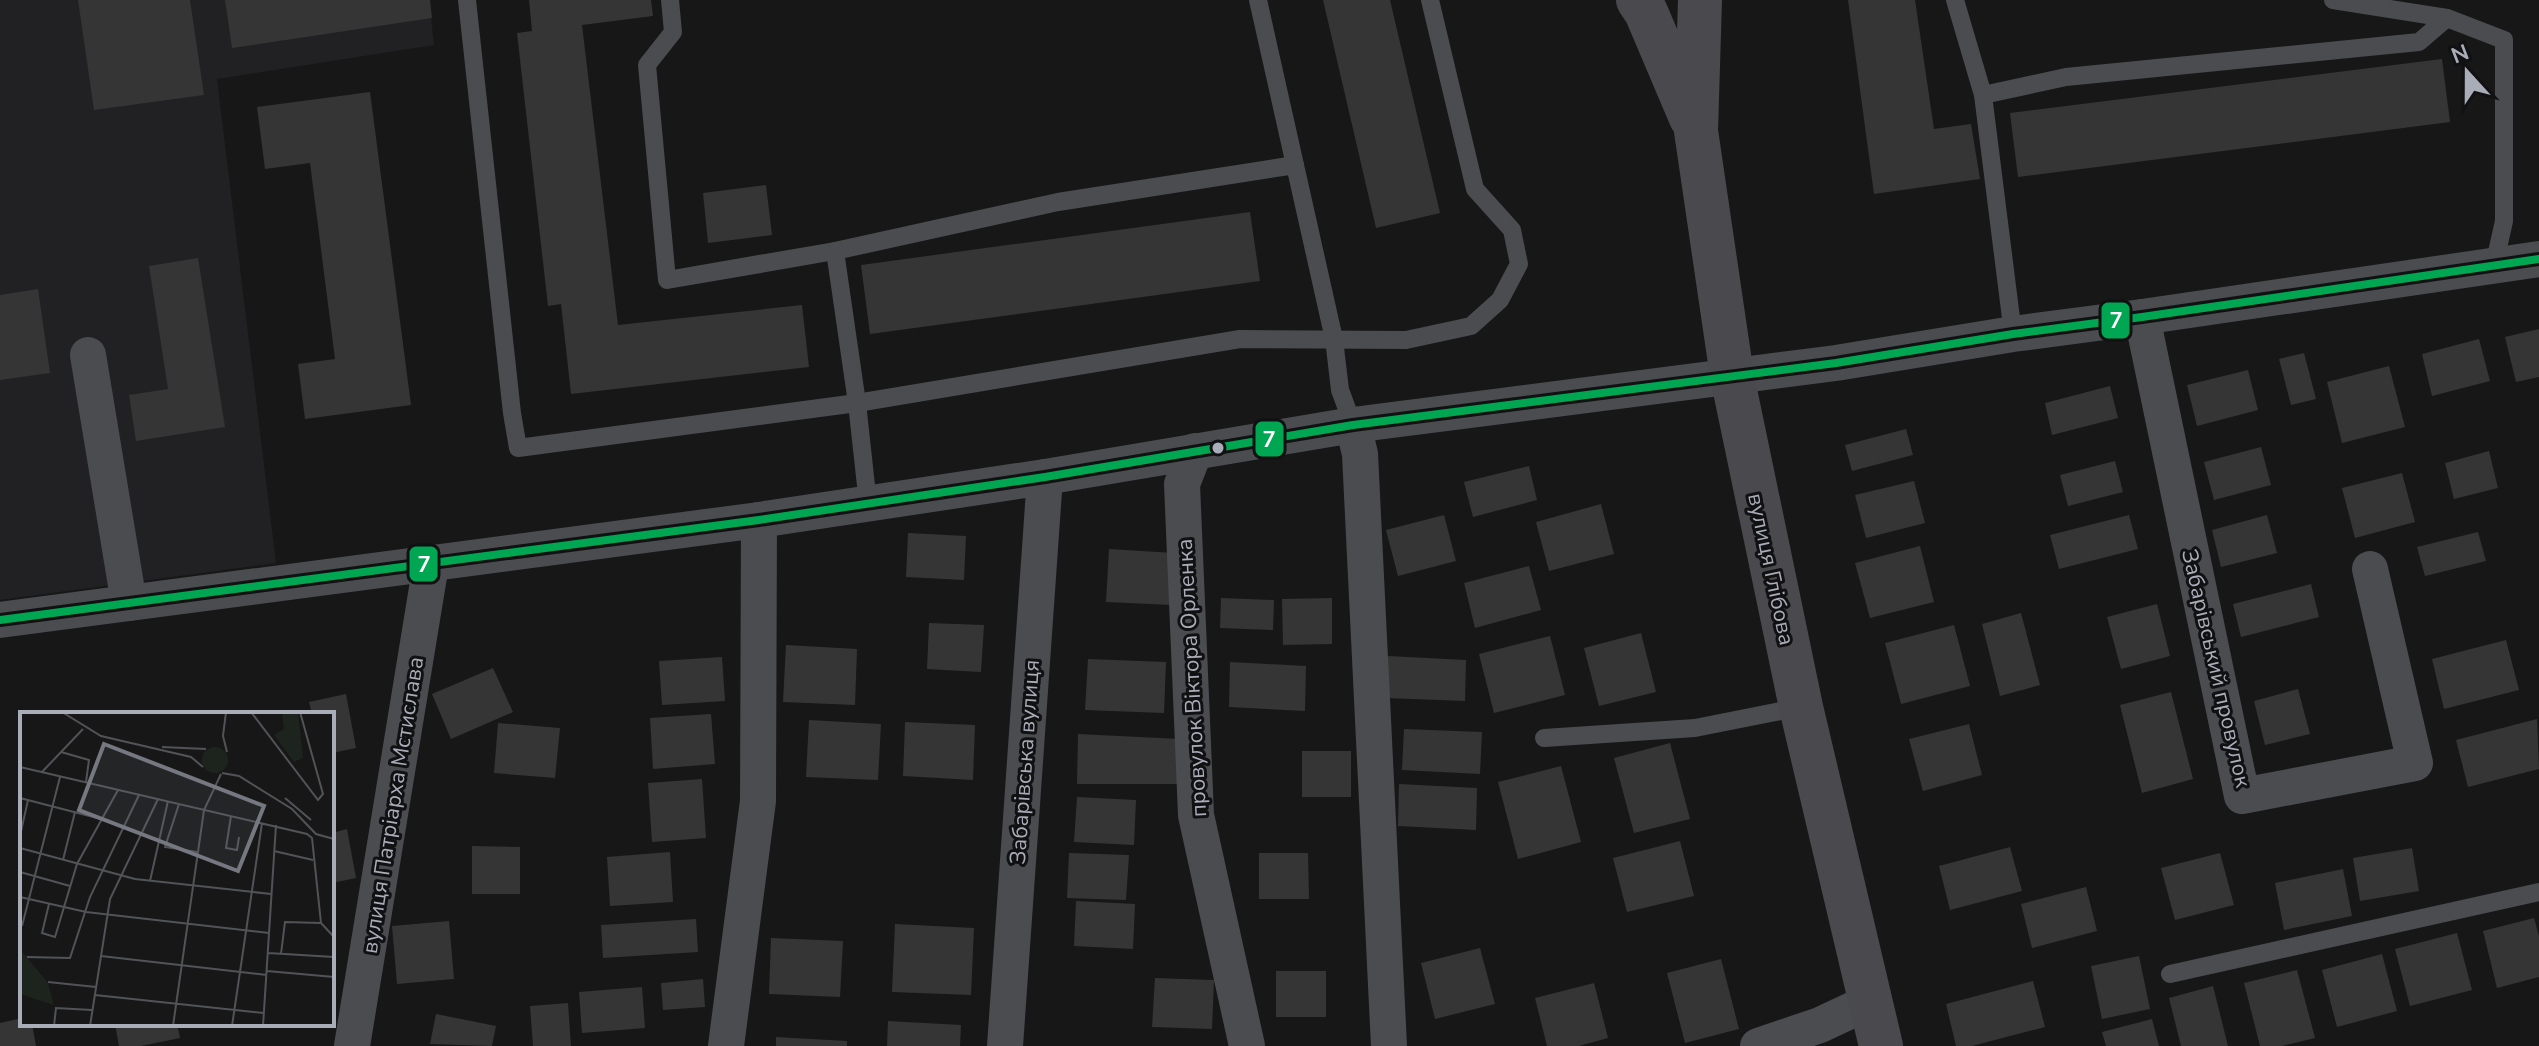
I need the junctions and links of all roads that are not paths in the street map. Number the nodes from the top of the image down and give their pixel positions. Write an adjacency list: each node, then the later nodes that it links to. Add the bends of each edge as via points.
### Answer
1 (467, 0): 21 (lane, via 518,448)
2 (670, 0): 13 (lane, via 673,32 647,65 667,280)
3 (1258, 0): 12 (lane)
4 (1430, 0): 18 (lane, via 1475,189 1512,230 1519,264 1500,300 1471,326 1406,340)
5 (1638, 0): 11 (main road, вулиця Глібова)
6 (1700, 0): 11 (main road, вулиця Глібова)
7 (1955, 0): 10 (lane)
8 (2333, 0): 9 (lane)
9 (2447, 18): 10 (lane, via 2419,42 2066,77); 15 (lane, via 2504,40 2504,221)
10 (1983, 95): 17 (lane)
11 (1696, 131): 20 (main road, вулиця Глібова)
12 (1295, 165): 13 (lane, via 1058,202); 18 (lane)
13 (835, 251): 21 (lane)
14 (2539, 259): 15 (street)
15 (2494, 266): 16 (street)
16 (2142, 317): 17 (street); 28 (street, Забарівський провулок, via 2242,796 2415,763)
17 (2013, 334): 20 (street)
18 (1334, 339): 21 (lane, via 1240,339); 22 (lane, via 1340,390)
19 (88, 355): 29 (street)
20 (1732, 376): 22 (street); 31 (main road, вулиця Глібова)
21 (857, 403): 25 (lane)
22 (1353, 425): 23 (street); 40 (street, via 1360,454)
23 (1195, 451): 24 (street); 39 (street, провулок Віктора Орленка, via 1182,484 1196,815)
24 (1045, 477): 25 (street); 38 (street, Забарівська вулиця)
25 (868, 504): 26 (street)
26 (759, 520): 27 (street); 37 (street, via 758,801)
27 (431, 564): 29 (street); 36 (street, вулиця Патріарха Мстислава)
28 (2370, 569)
29 (129, 603): 30 (street)
30 (0, 620)
31 (1801, 707): 32 (lane, via 1695,728); 35 (main road, вулиця Глібова)
32 (1544, 738)
33 (2539, 892): 34 (lane)
34 (2170, 974)
35 (1869, 1002): 41 (street); 42 (main road, вулиця Глібова)
36 (352, 1046)
37 (726, 1046)
38 (1005, 1046)
39 (1247, 1046)
40 (1389, 1046)
41 (1758, 1046)
42 (1881, 1046)

